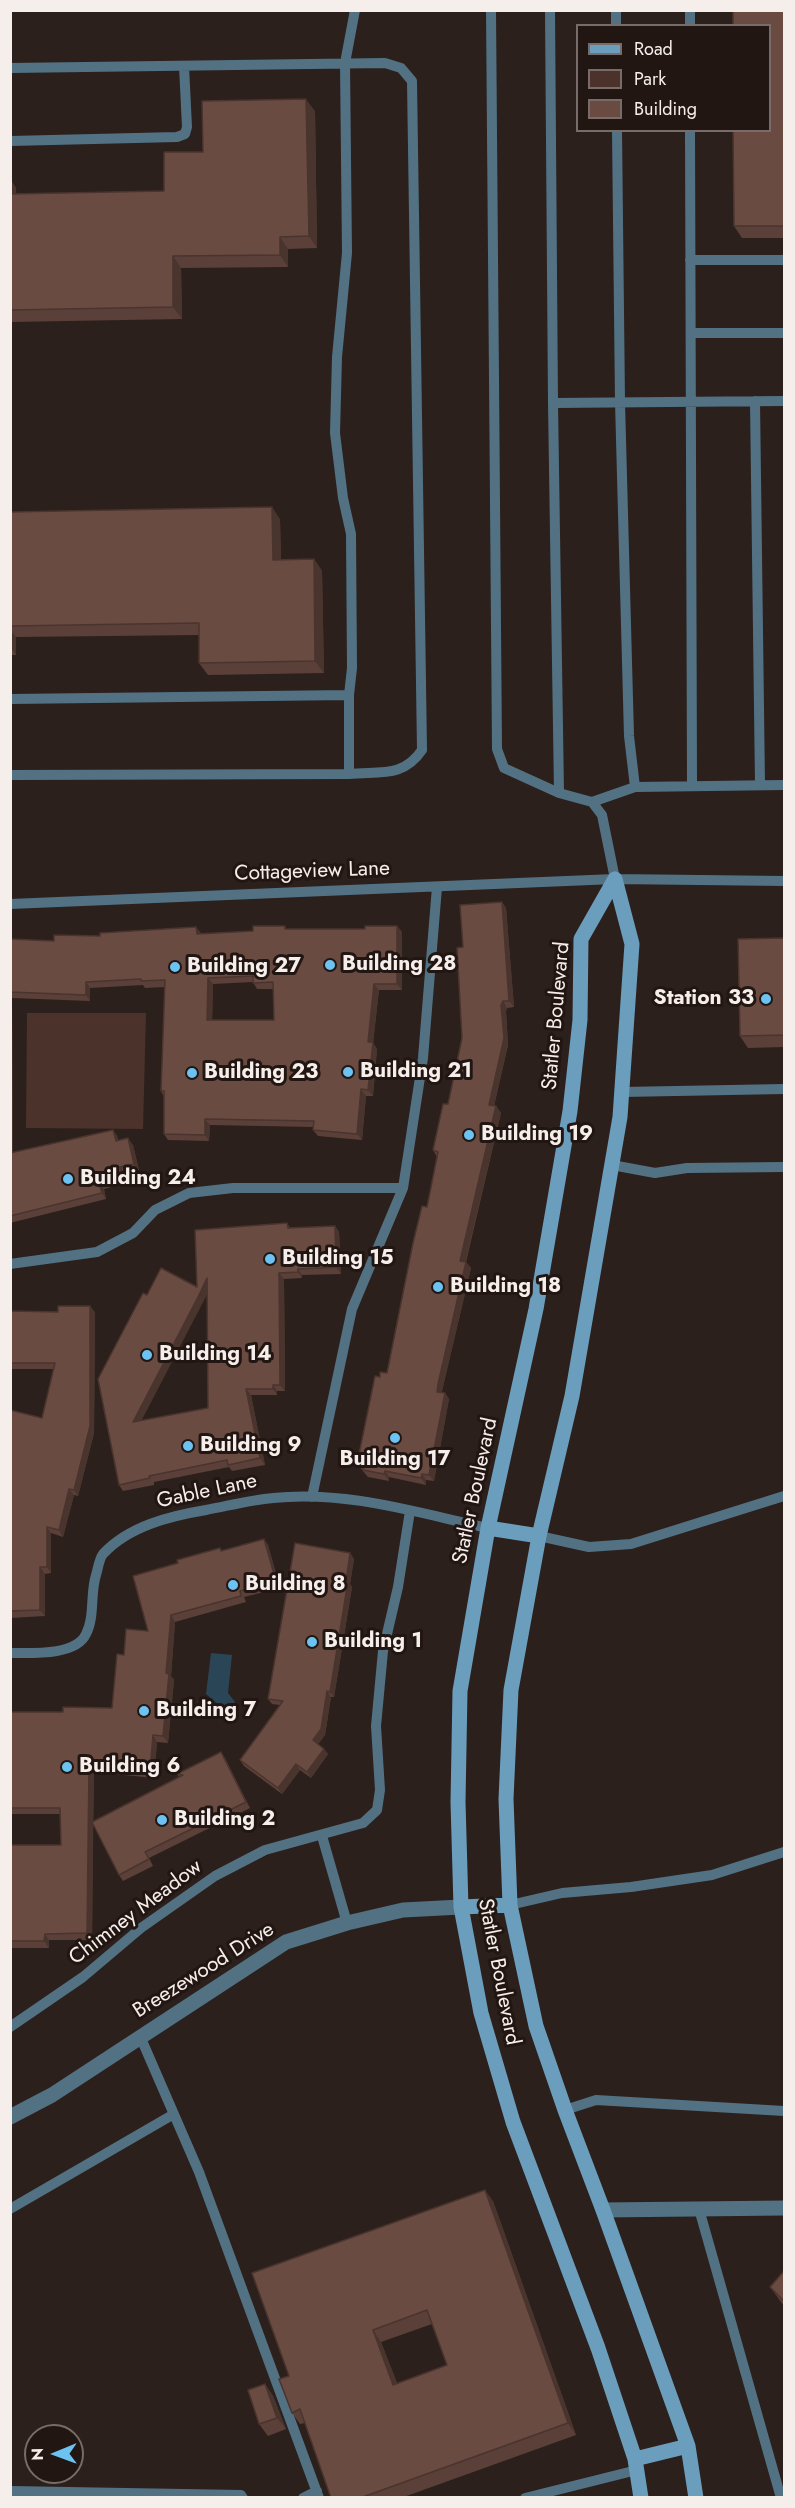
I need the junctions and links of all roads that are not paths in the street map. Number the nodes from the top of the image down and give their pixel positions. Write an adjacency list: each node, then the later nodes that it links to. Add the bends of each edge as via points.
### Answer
1 (355, 10): 4 (lane)
2 (490, 10): 27 (lane, via 497,749 504,768)
3 (550, 10): 18 (lane)
4 (345, 63): 5 (lane); 19 (lane, via 347,253 337,357 335,433 351,534); 22 (lane, via 385,63 401,68 412,81 422,750 402,770)
5 (184, 66): 6 (lane); 9 (lane, via 185,134)
6 (10, 68)
7 (617, 132): 16 (lane)
8 (690, 132): 10 (lane)
9 (10, 141)
10 (690, 260): 11 (lane); 12 (lane)
11 (784, 260)
12 (691, 333): 13 (lane); 17 (lane)
13 (784, 333)
14 (755, 401): 15 (lane); 17 (lane); 24 (lane)
15 (784, 401)
16 (620, 402): 17 (lane); 18 (lane); 26 (lane, via 629,736)
17 (691, 402): 23 (lane)
18 (553, 403): 27 (lane)
19 (349, 695): 20 (lane); 22 (lane)
20 (10, 699)
21 (10, 774): 22 (lane)
22 (349, 774)
23 (693, 785): 24 (lane); 26 (lane)
24 (760, 785): 25 (lane)
25 (784, 785)
26 (635, 787): 28 (lane)
27 (559, 793): 28 (lane)
28 (591, 801): 29 (lane, via 602,815)
29 (615, 879): 30 (lane, Cottageview Lane); 31 (lane, Cottageview Lane); 34 (street, Statler Boulevard, via 632,944); 42 (street, Statler Boulevard, via 581,939 580,1020 570,1111 534,1319)
30 (784, 881)
31 (437, 886): 32 (lane, Cottageview Lane); 37 (lane, via 423,1058)
32 (10, 904)
33 (784, 1089): 34 (lane)
34 (622, 1092): 35 (street, Statler Boulevard)
35 (612, 1165): 36 (lane, via 655,1173 687,1168); 43 (street, Statler Boulevard, via 572,1396)
36 (784, 1167)
37 (403, 1188): 38 (lane, via 233,1188 189,1193 155,1210 133,1233 97,1252); 40 (lane, via 352,1309)
38 (10, 1264)
39 (784, 1496): 43 (lane, via 631,1544 589,1547)
40 (312, 1497): 41 (lane, Gable Lane, via 362,1501); 44 (lane, Gable Lane, via 273,1498 193,1512 147,1525 101,1556 86,1634 75,1645 56,1652)
41 (410, 1511): 42 (lane, Gable Lane); 45 (lane, Chimney Meadow, via 383,1651 376,1726 380,1790 377,1810 363,1823)
42 (488, 1528): 43 (street); 48 (street, Statler Boulevard, via 460,1690)
43 (539, 1536): 47 (street, Statler Boulevard, via 511,1690 506,1799)
44 (10, 1653)
45 (322, 1836): 49 (lane); 50 (lane, Chimney Meadow, via 265,1850 215,1876 141,1928 83,1977)
46 (784, 1852): 47 (lane, via 712,1875 562,1893)
47 (510, 1905): 48 (street, Breezewood Drive); 52 (street, Statler Boulevard, via 536,2026)
48 (461, 1907): 49 (street, Breezewood Drive, via 403,1910); 61 (street, Statler Boulevard, via 481,2013 513,2122 598,2348)
49 (347, 1923): 51 (street, Breezewood Drive, via 286,1942)
50 (10, 2027)
51 (140, 2036): 54 (lane); 55 (street, Breezewood Drive, via 52,2095)
52 (565, 2110): 53 (lane, via 596,2100); 59 (street, Statler Boulevard)
53 (784, 2110)
54 (174, 2114): 57 (lane); 63 (lane)
55 (10, 2117)
56 (784, 2208): 58 (street)
57 (10, 2209)
58 (699, 2209): 59 (street); 69 (lane)
59 (603, 2210): 60 (street, Statler Boulevard)
60 (688, 2446): 61 (street); 68 (street, Statler Boulevard)
61 (636, 2464): 66 (lane); 67 (street, Statler Boulevard)
62 (10, 2491): 64 (lane)
63 (318, 2494): 65 (lane)
64 (243, 2498)
65 (303, 2498)
66 (525, 2498)
67 (641, 2498)
68 (696, 2498)
69 (781, 2498)

